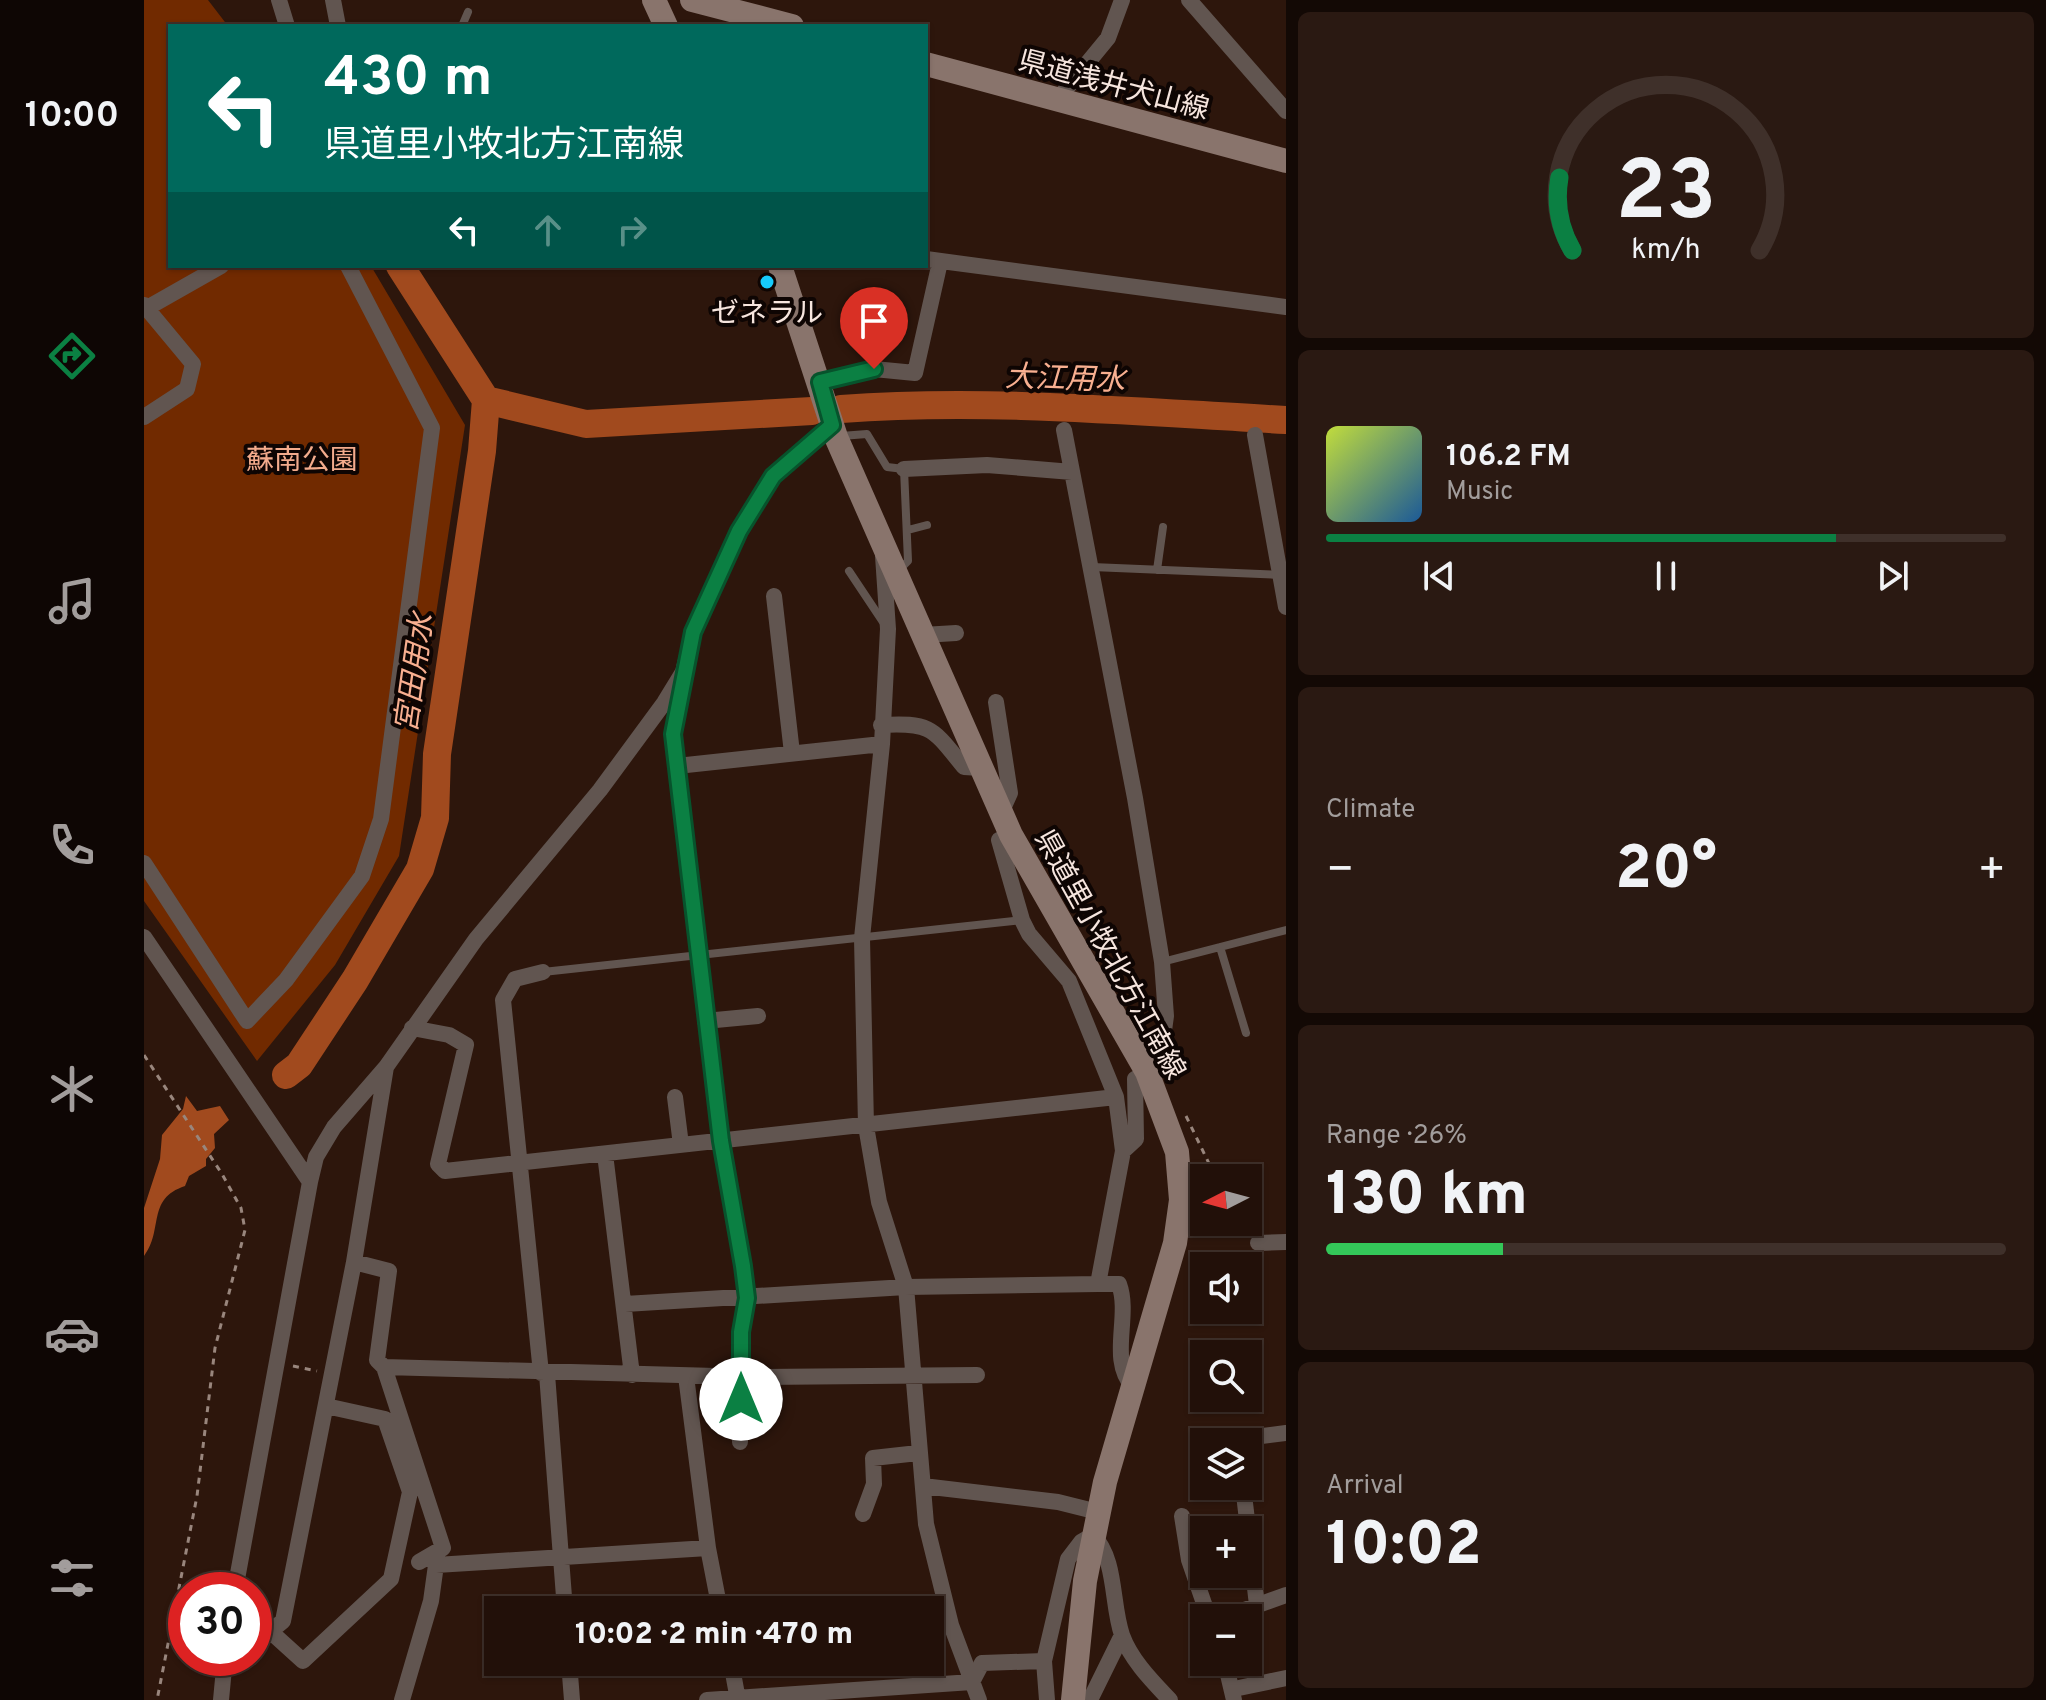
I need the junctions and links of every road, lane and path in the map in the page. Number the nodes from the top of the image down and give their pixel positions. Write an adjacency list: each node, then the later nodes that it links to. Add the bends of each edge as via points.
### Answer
1 (279, 0): 9 (street)
2 (333, 0): 10 (street)
3 (654, 0): 12 (main road)
4 (692, 0): 7 (main road)
5 (1122, 0): 15 (street, via 1108,38)
6 (1189, 0): 16 (street)
7 (740, 7): 13 (main road)
8 (468, 12): 11 (lane)
9 (286, 24)
10 (338, 24)
11 (463, 24)
12 (665, 24)
13 (787, 24)
14 (928, 65): 15 (main road, 県道浅井犬山線)
15 (1057, 100): 17 (main road, 県道浅井犬山線)
16 (1286, 111)
17 (1286, 161)
18 (933, 260): 23 (street); 24 (street, via 915,373 874,369)
19 (217, 268): 22 (street)
20 (349, 268): 53 (street, via 432,428 381,819 362,876 286,980 247,1021)
21 (781, 268): 24 (main road, 県道里小牧北方江南線)
22 (146, 306): 25 (street, via 193,364 187,389)
23 (1286, 307)
24 (820, 382): 27 (main road, 県道里小牧北方江南線)
25 (144, 417)
26 (1064, 430): 30 (street)
27 (834, 431): 29 (lane, via 867,434 887,467); 34 (main road, 県道里小牧北方江南線); 45 (street, via 773,476 739,531 693,632)
28 (1255, 435): 39 (street)
29 (904, 469): 30 (street, via 987,465); 33 (lane)
30 (1072, 472): 35 (street)
31 (927, 525): 33 (lane)
32 (1163, 527): 36 (lane)
33 (908, 530): 38 (lane, via 908,561)
34 (882, 543): 38 (main road, 県道里小牧北方江南線); 42 (street)
35 (1092, 567): 36 (lane); 60 (street)
36 (1157, 570): 39 (lane)
37 (849, 571): 42 (lane)
38 (896, 573): 44 (main road, 県道里小牧北方江南線)
39 (1283, 575): 41 (street)
40 (774, 596): 49 (street)
41 (1286, 607)
42 (888, 629): 47 (street)
43 (956, 633): 44 (street)
44 (923, 635): 51 (main road, 県道里小牧北方江南線)
45 (683, 672): 50 (street, via 673,734); 64 (street, via 600,790 476,939)
46 (996, 702): 52 (street, via 1010,793)
47 (881, 725): 48 (street); 51 (street, via 925,727 964,767)
48 (882, 744): 49 (street); 57 (street)
49 (792, 753): 50 (street)
50 (677, 766): 59 (street)
51 (981, 768): 52 (main road, 県道里小牧北方江南線)
52 (1006, 824): 54 (street, via 999,840); 68 (main road, 県道里小牧北方江南線)
53 (144, 863)
54 (1022, 920): 57 (lane); 70 (street, via 1069,981)
55 (1286, 930): 58 (lane)
56 (144, 937): 77 (street)
57 (862, 938): 59 (lane); 71 (street)
58 (1220, 947): 60 (lane); 65 (lane)
59 (697, 957): 61 (lane); 63 (street)
60 (1162, 962): 68 (street, via 1166,1016 1162,1045)
61 (543, 972): 76 (street, via 515,979 503,1000)
62 (758, 1016): 63 (street)
63 (705, 1021): 72 (street)
64 (412, 1028): 67 (street); 76 (street, via 449,1035 466,1045 438,1164 445,1171)
65 (1246, 1033)
66 (144, 1055): 129 (path, via 241,1208 245,1230 215,1348 197,1496)
67 (386, 1067): 77 (street, via 334,1127 316,1157); 80 (street)
68 (1147, 1072): 74 (street, via 1135,1079 1136,1139); 94 (main road, 県道里小牧北方江南線, via 1177,1152 1181,1200 1169,1268)
69 (675, 1097): 73 (street)
70 (1116, 1097): 71 (street); 74 (street)
71 (866, 1126): 72 (street); 82 (street, via 879,1202)
72 (721, 1141): 73 (street); 83 (street)
73 (681, 1145): 75 (street)
74 (1123, 1151): 81 (street)
75 (605, 1154): 76 (street); 84 (street)
76 (519, 1163): 88 (street)
77 (310, 1182): 85 (street)
78 (1286, 1242): 79 (street)
79 (1258, 1243)
80 (354, 1262): 86 (street, via 389,1271 377,1360); 87 (street)
81 (1098, 1284): 82 (street); 94 (street, via 1119,1284 1123,1294 1121,1356)
82 (906, 1287): 83 (street); 90 (street)
83 (747, 1298): 84 (street); 93 (street)
84 (625, 1304): 89 (street)
85 (276, 1363): 87 (path); 108 (street)
86 (384, 1367): 88 (street); 107 (street, via 443,1548)
87 (332, 1374): 95 (street)
88 (544, 1374): 89 (street); 106 (street)
89 (632, 1375): 92 (street)
90 (911, 1375): 91 (street); 93 (street); 99 (street)
91 (977, 1375)
92 (686, 1376): 93 (street); 105 (street)
93 (742, 1377): 98 (street)
94 (1133, 1387): 104 (main road, 県道里小牧北方江南線)
95 (326, 1406): 117 (street, via 283,1621); 118 (street, via 385,1419 410,1492 391,1579 303,1661)
96 (1286, 1433): 97 (street)
97 (1262, 1438)
98 (740, 1442)
99 (918, 1453): 100 (street); 102 (street, via 873,1458 874,1484)
100 (923, 1486): 104 (street, via 1058,1502); 116 (street, via 926,1524)
101 (1245, 1500): 113 (street)
102 (863, 1514)
103 (1182, 1516): 112 (street)
104 (1095, 1524): 119 (street, via 1107,1553); 120 (street, via 1068,1559); 136 (main road, 県道里小牧北方江南線)
105 (708, 1548): 106 (street); 111 (street)
106 (562, 1559): 110 (street); 131 (street, via 436,1565)
107 (419, 1562)
108 (238, 1572)
109 (1286, 1595): 114 (street)
110 (564, 1596)
111 (717, 1596)
112 (1204, 1604)
113 (1257, 1604)
114 (1260, 1604)
115 (944, 1611): 116 (street)
116 (947, 1611): 125 (street)
117 (272, 1631)
118 (272, 1633)
119 (1122, 1635): 137 (street); 138 (street)
120 (1044, 1661): 125 (street, via 982,1663); 135 (street)
121 (223, 1676): 130 (street)
122 (570, 1676): 132 (street)
123 (734, 1676): 128 (street)
124 (1286, 1678): 127 (street)
125 (972, 1682): 126 (street); 134 (street)
126 (924, 1693): 128 (street)
127 (1234, 1694)
128 (738, 1699): 133 (street)
129 (157, 1700)
130 (221, 1700)
131 (402, 1700)
132 (572, 1700)
133 (707, 1700)
134 (979, 1700)
135 (1047, 1700)
136 (1073, 1700)
137 (1090, 1700)
138 (1170, 1700)

